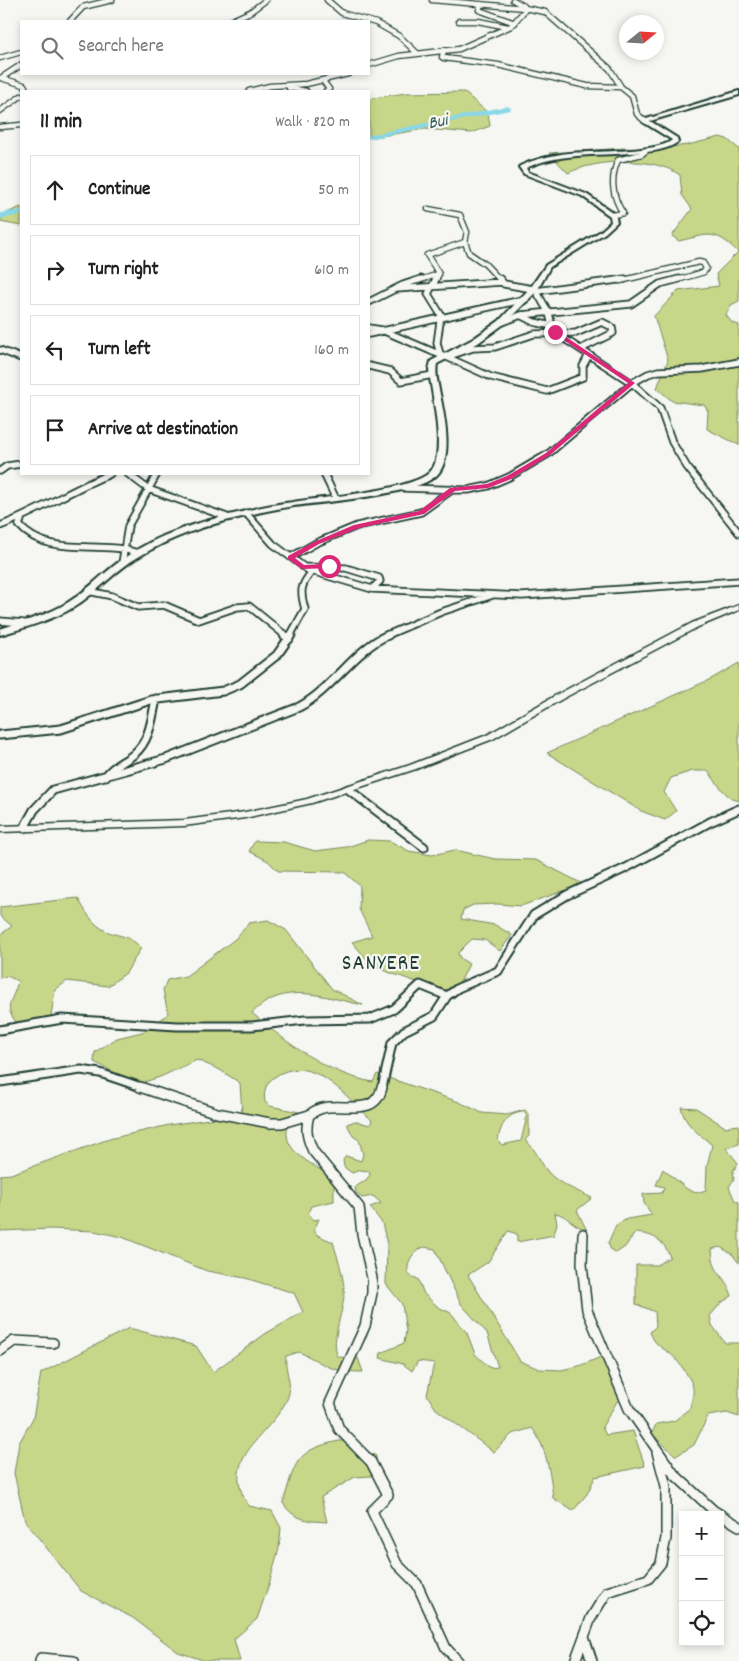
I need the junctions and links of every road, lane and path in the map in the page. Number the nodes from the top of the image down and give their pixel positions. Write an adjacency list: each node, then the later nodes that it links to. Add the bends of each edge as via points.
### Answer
1 (112, 0): 8 (street, via 83,7)
2 (266, 0): 9 (street)
3 (327, 0): 10 (street, via 342,13)
4 (432, 0): 6 (street)
5 (513, 0): 7 (street)
6 (482, 4): 7 (street); 13 (street, via 479,10)
7 (525, 8): 13 (street); 23 (street, via 548,14 610,69)
8 (71, 20)
9 (232, 20)
10 (366, 20)
11 (370, 21): 17 (street, via 399,36)
12 (459, 21): 14 (street)
13 (515, 23): 14 (street)
14 (508, 27): 15 (street, via 459,49)
15 (444, 50): 17 (street); 23 (street, via 444,58 498,65 587,86)
16 (20, 52): 18 (street)
17 (417, 53): 20 (street)
18 (0, 58)
19 (20, 66): 25 (street, via 1,78 24,85)
20 (370, 66)
21 (344, 75): 22 (street)
22 (323, 81): 24 (street); 28 (street)
23 (621, 86): 32 (street, via 630,94 637,114)
24 (259, 88): 26 (street); 27 (street)
25 (26, 90)
26 (252, 90)
27 (300, 90)
28 (328, 90)
29 (739, 93): 32 (main road)
30 (20, 97): 31 (street)
31 (0, 111)
32 (645, 121): 35 (main road, via 676,139 670,146)
33 (20, 125): 34 (street)
34 (0, 127)
35 (647, 150): 37 (street, via 618,160 615,165 613,194 623,213); 37 (main road, via 557,158 522,168 526,173 584,195)
36 (428, 209): 38 (street, via 460,215 467,232)
37 (614, 215): 43 (main road, via 614,222 603,232 548,266 541,273)
38 (465, 242): 39 (street, via 427,255); 40 (street, via 469,253)
39 (439, 274): 41 (street); 42 (street)
40 (502, 282): 41 (street, via 473,286); 43 (street)
41 (434, 285): 42 (street); 50 (street, via 428,294)
42 (396, 289): 45 (street)
43 (535, 290): 44 (main road); 48 (street); 48 (street, via 618,281 699,262 705,266 704,272 660,284 631,304)
44 (526, 298): 46 (street); 47 (main road)
45 (370, 302)
46 (509, 303): 47 (street); 50 (street)
47 (515, 308): 49 (street); 51 (main road)
48 (549, 313): 49 (street); 52 (street)
49 (521, 315): 51 (street); 52 (street)
50 (441, 317): 54 (street); 60 (street, via 437,343 440,354)
51 (497, 325): 60 (main road, via 485,336)
52 (552, 326): 55 (street)
53 (370, 328): 54 (street)
54 (382, 330): 56 (street); 60 (street)
55 (555, 332): 57 (street); 57 (street, via 576,333 602,322 612,327 613,333); 60 (street, via 526,335 495,347 470,348)
56 (370, 334)
57 (582, 349): 59 (street)
58 (0, 350): 61 (street)
59 (589, 355): 60 (street, via 583,366 583,377 547,390 491,377); 65 (street)
60 (448, 357): 64 (main road, via 434,363)
61 (20, 358)
62 (739, 362): 65 (street, via 702,369 658,371)
63 (370, 366): 64 (street, via 390,371 401,381)
64 (433, 374): 73 (main road, via 443,432 438,462 431,476)
65 (632, 383): 74 (street, via 548,454 509,478 481,487); 80 (street, via 660,408 672,442 687,467)
66 (20, 464): 67 (street)
67 (0, 471)
68 (108, 475): 78 (street, via 76,488)
69 (129, 475): 72 (street)
70 (157, 475): 72 (street)
71 (324, 475): 75 (street)
72 (148, 489): 77 (street); 81 (street, via 132,513)
73 (395, 489): 74 (street); 75 (main road)
74 (453, 490): 83 (street, via 421,512 357,526)
75 (335, 497): 76 (main road)
76 (246, 513): 77 (main road); 83 (street, via 273,544)
77 (227, 517): 82 (main road)
78 (21, 520): 79 (street); 81 (street, via 19,525 25,532 51,543 78,548)
79 (0, 526)
80 (739, 533)
81 (122, 549): 82 (street); 84 (street)
82 (137, 553): 84 (main road)
83 (290, 557): 85 (street)
84 (122, 563): 89 (main road)
85 (302, 567): 86 (street); 88 (street, via 346,568 379,578)
86 (312, 572): 88 (street); 95 (street, via 301,588 304,614)
87 (739, 581): 90 (street)
88 (372, 589): 90 (street)
89 (88, 590): 93 (main road, via 60,610); 95 (street, via 138,606 164,605 199,620 236,607 249,606)
90 (493, 595): 98 (street, via 441,612 374,641 314,699 299,707 191,750)
91 (739, 607): 99 (street, via 686,630 490,737)
92 (0, 621): 93 (street)
93 (24, 623): 94 (main road)
94 (0, 632)
95 (289, 638): 96 (street, via 268,664 232,688)
96 (156, 699): 97 (street, via 61,729); 98 (street, via 144,743)
97 (0, 735)
98 (106, 776): 101 (street, via 53,790 34,810)
99 (348, 789): 101 (street, via 309,801 208,821); 103 (street)
100 (739, 809): 104 (street, via 542,908 534,915 498,971)
101 (24, 828): 102 (street)
102 (2, 830)
103 (424, 847)
104 (447, 996): 105 (street, via 420,985 390,1011 363,1020 341,1018 325,1022 305,1020 252,1026 177,1026 62,1019); 107 (street, via 434,1016 404,1031 392,1043 380,1093 374,1103 366,1107 321,1108)
105 (0, 1030)
106 (0, 1082): 107 (street, via 81,1070 100,1073 203,1109 270,1123)
107 (309, 1115): 116 (street, via 306,1131 317,1160 359,1207 358,1221 372,1278 373,1297 350,1367 330,1403 339,1428 371,1462 388,1495 372,1512 380,1532 397,1564 416,1584 446,1648)
108 (583, 1234): 111 (street, via 582,1264 587,1310 629,1409)
109 (53, 1343): 110 (street, via 14,1341)
110 (0, 1351)
111 (655, 1446): 112 (street, via 674,1474 713,1510); 113 (street, via 666,1486 666,1538 661,1563 648,1579 606,1592)
112 (739, 1526)
113 (584, 1637): 117 (street); 118 (street)
114 (40, 1661): 115 (street, via 49,1657)
115 (74, 1661)
116 (458, 1661)
117 (575, 1661)
118 (592, 1661)

